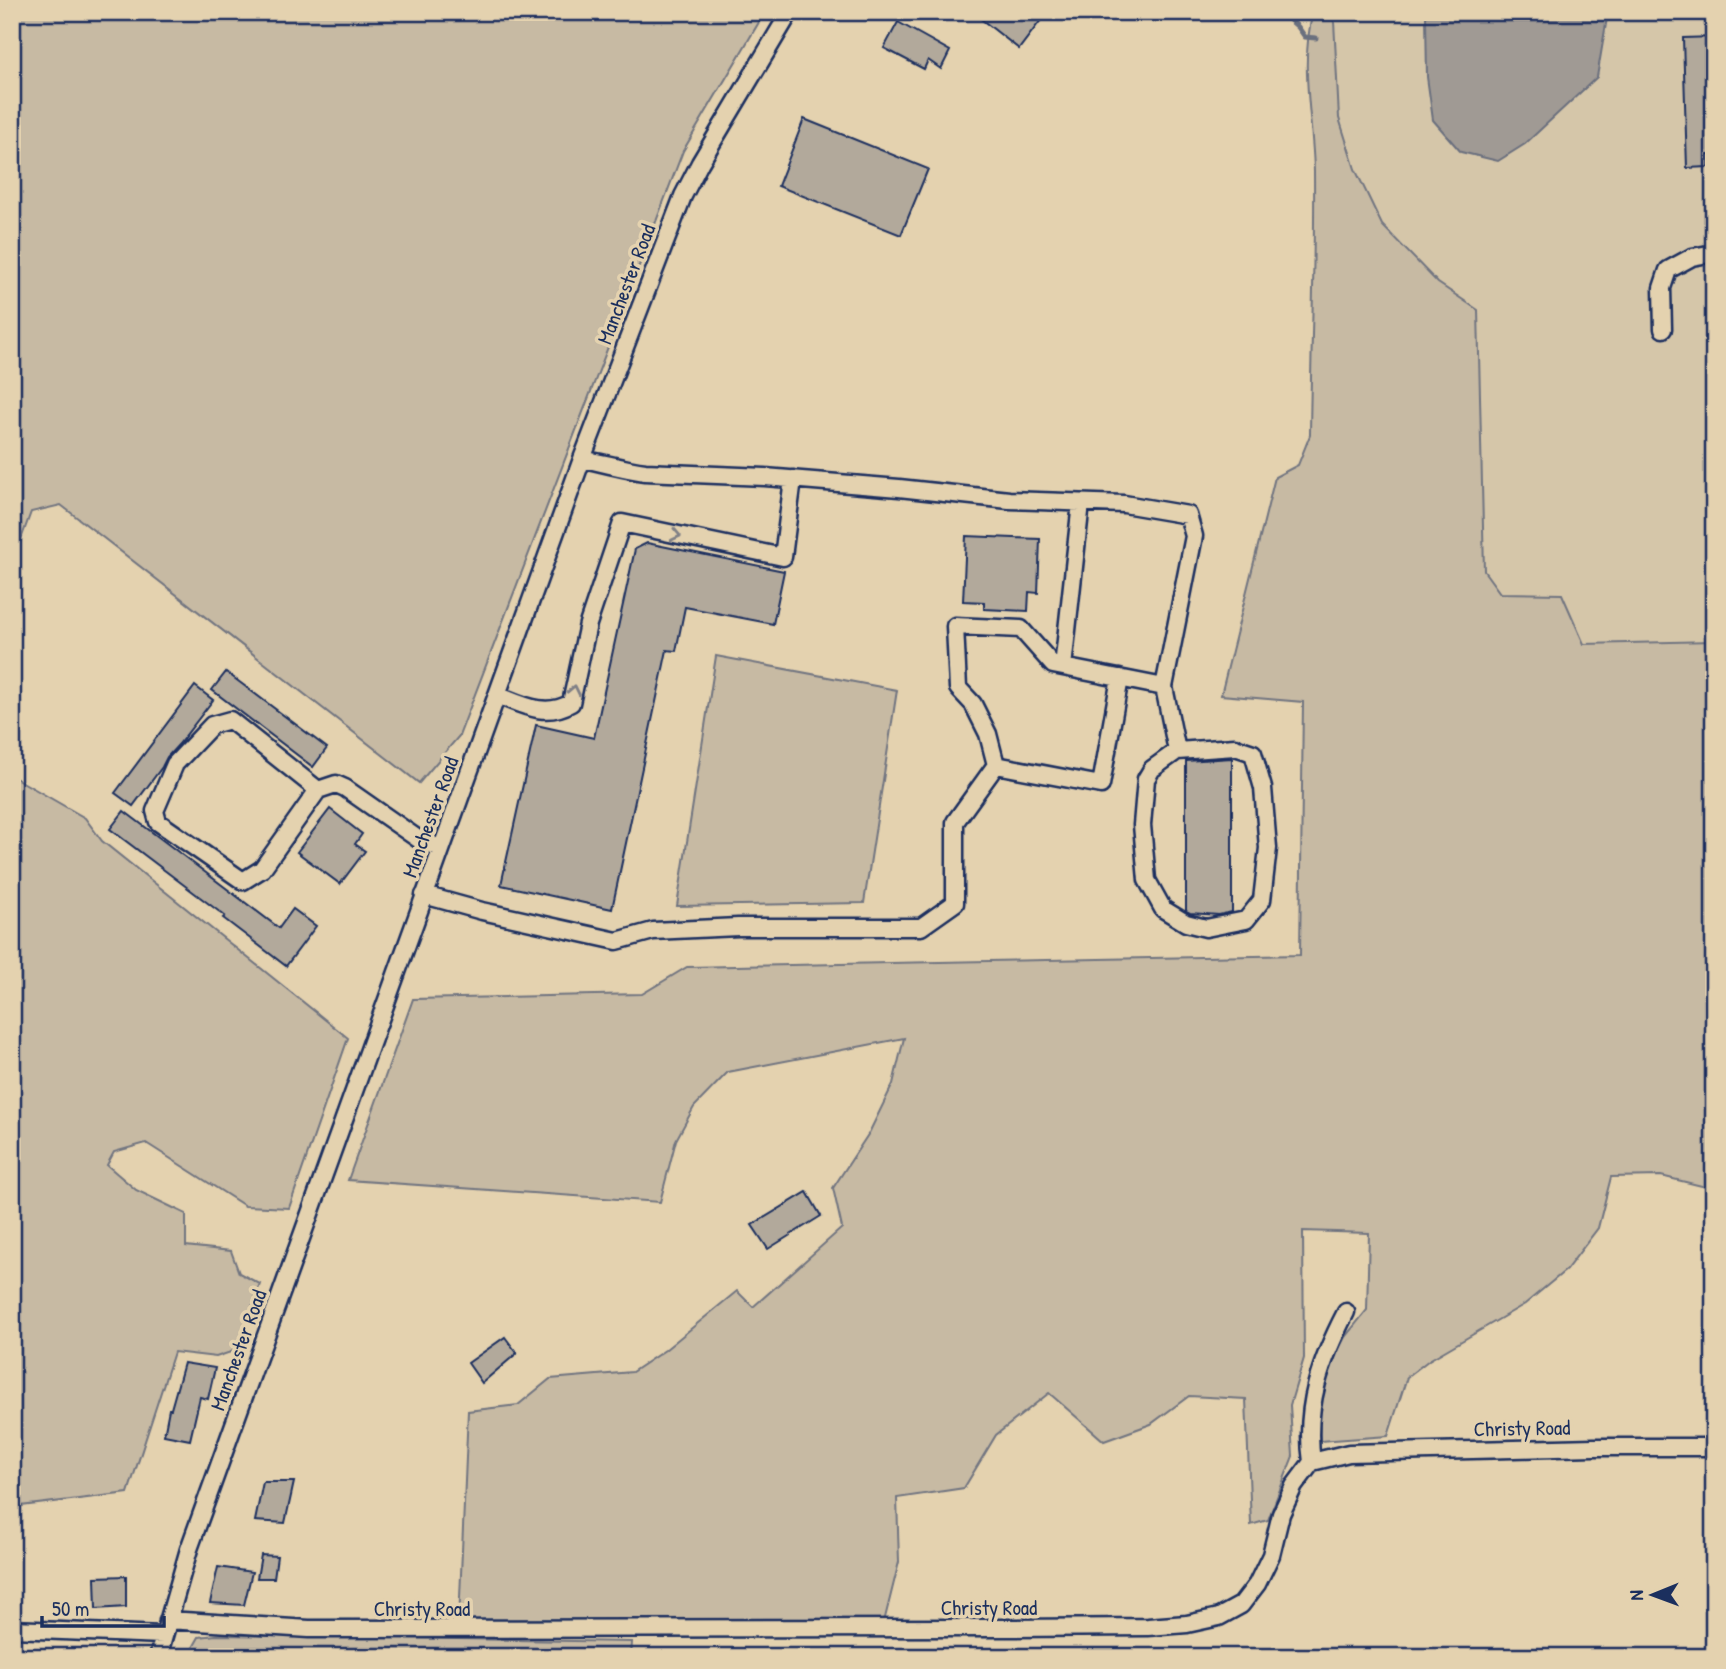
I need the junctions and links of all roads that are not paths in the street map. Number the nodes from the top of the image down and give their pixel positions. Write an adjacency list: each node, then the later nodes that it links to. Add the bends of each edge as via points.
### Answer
1 (790, 12): 4 (street, Manchester Road, via 683,196)
2 (1714, 253): 3 (street, via 1692,257 1668,270 1662,288)
3 (1663, 329)
4 (582, 459): 5 (street, via 645,472); 10 (street, Manchester Road)
5 (793, 479): 6 (street); 10 (street, one-way to 5, via 548,711 571,703 588,624 622,523 783,557)
6 (1081, 503): 7 (street); 9 (street, via 1188,515 1194,536)
7 (1063, 667): 8 (street); 12 (street, via 1053,665 1021,629 955,626 958,688 973,704 988,734)
8 (1120, 678): 9 (street); 12 (street, via 1101,785)
9 (1164, 687): 11 (street)
10 (497, 695): 14 (street, Manchester Road)
11 (1177, 751): 11 (street, via 1146,779 1142,825 1147,880 1163,909 1186,923 1206,928 1247,920 1262,901 1268,848 1263,788 1253,753 1234,747)
12 (996, 765): 15 (street, via 955,822 955,903 921,926 653,931 617,941)
13 (318, 789): 13 (street, via 262,869 243,881 158,822 155,811 174,764 212,725 230,720); 14 (street, via 336,784 345,788 421,841)
14 (441, 848): 15 (street, Manchester Road)
15 (424, 895): 19 (street, Manchester Road, via 197,1526)
16 (1346, 1312): 18 (street, via 1319,1376 1310,1419)
17 (1714, 1447): 18 (street, Christy Road, via 1349,1454)
18 (1312, 1462): 19 (street, Christy Road, via 1280,1514 1271,1555 1241,1605 1219,1617 1187,1624)
19 (165, 1628): 20 (street, Christy Road); 21 (street, Manchester Road)
20 (12, 1629)
21 (158, 1657)

